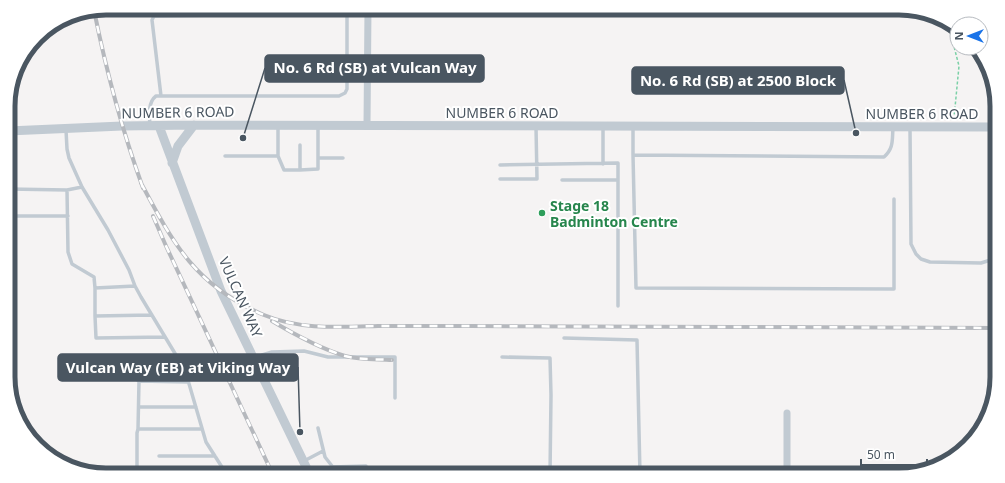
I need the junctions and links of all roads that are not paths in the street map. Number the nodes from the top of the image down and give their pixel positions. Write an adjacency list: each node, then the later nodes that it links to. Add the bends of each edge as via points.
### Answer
1 (250, 15): 4 (lane, via 154,16 152,20)
2 (347, 15): 4 (lane, via 347,90 339,96)
3 (368, 15): 8 (street)
4 (161, 96): 9 (lane, via 152,98 150,107)
5 (194, 125): 6 (street, NUMBER 6 ROAD); 9 (street, NUMBER 6 ROAD); 24 (street, via 178,146)
6 (278, 125): 7 (street, NUMBER 6 ROAD); 21 (lane)
7 (318, 125): 8 (street, NUMBER 6 ROAD); 22 (lane)
8 (367, 125): 10 (street, NUMBER 6 ROAD)
9 (154, 126): 16 (street, NUMBER 6 ROAD); 24 (street, VULCAN WAY)
10 (536, 126): 11 (street, NUMBER 6 ROAD); 25 (lane)
11 (603, 126): 12 (street, NUMBER 6 ROAD); 26 (lane)
12 (633, 126): 13 (street, NUMBER 6 ROAD); 19 (lane)
13 (893, 127): 14 (street, NUMBER 6 ROAD); 19 (lane, via 890,152 884,157)
14 (910, 127): 15 (street, NUMBER 6 ROAD); 38 (lane, via 911,244 916,254 930,262 981,263)
15 (990, 127)
16 (66, 128): 17 (street, NUMBER 6 ROAD); 32 (lane, via 69,158)
17 (15, 131)
18 (300, 145): 28 (lane)
19 (633, 155): 35 (lane, via 636,288 894,289)
20 (225, 156): 21 (lane)
21 (278, 156): 28 (lane, via 284,170)
22 (318, 158): 23 (lane); 28 (lane, via 318,170)
23 (343, 158)
24 (172, 163): 48 (street, VULCAN WAY, via 221,292)
25 (537, 164): 26 (lane); 27 (lane); 29 (lane, via 537,179)
26 (603, 164): 31 (lane, via 618,164)
27 (500, 165)
28 (300, 170)
29 (500, 179)
30 (562, 180): 31 (lane)
31 (618, 180): 41 (lane)
32 (82, 187): 34 (lane); 39 (lane, via 108,230)
33 (15, 189): 34 (lane)
34 (67, 190): 37 (lane)
35 (894, 199)
36 (15, 216): 37 (lane)
37 (68, 216): 40 (lane, via 68,252 72,264 94,277)
38 (990, 260)
39 (135, 286): 40 (lane); 42 (lane)
40 (95, 288): 43 (lane)
41 (618, 306)
42 (152, 315): 43 (lane); 44 (lane)
43 (95, 316): 44 (lane, via 96,338)
44 (165, 337): 47 (lane)
45 (564, 338): 68 (lane, via 637,340)
46 (502, 356): 67 (lane, via 550,358)
47 (178, 358): 49 (lane, via 136,358 136,378); 50 (lane)
48 (255, 361): 51 (lane, via 272,352 304,351 328,357 395,357); 61 (street, VULCAN WAY)
49 (139, 381): 50 (lane); 52 (lane)
50 (188, 382): 53 (lane)
51 (395, 398)
52 (139, 406): 53 (lane); 56 (lane)
53 (196, 406): 57 (lane)
54 (787, 413): 69 (street)
55 (318, 428): 58 (lane)
56 (138, 429): 57 (lane); 64 (lane)
57 (202, 429): 60 (lane, via 206,442)
58 (323, 451): 61 (lane); 63 (lane)
59 (159, 456): 60 (lane)
60 (215, 456): 65 (lane)
61 (303, 461): 66 (street, VULCAN WAY)
62 (366, 466): 63 (lane)
63 (332, 467)
64 (137, 468)
65 (223, 468)
66 (306, 468)
67 (550, 468)
68 (640, 468)
69 (787, 468)

